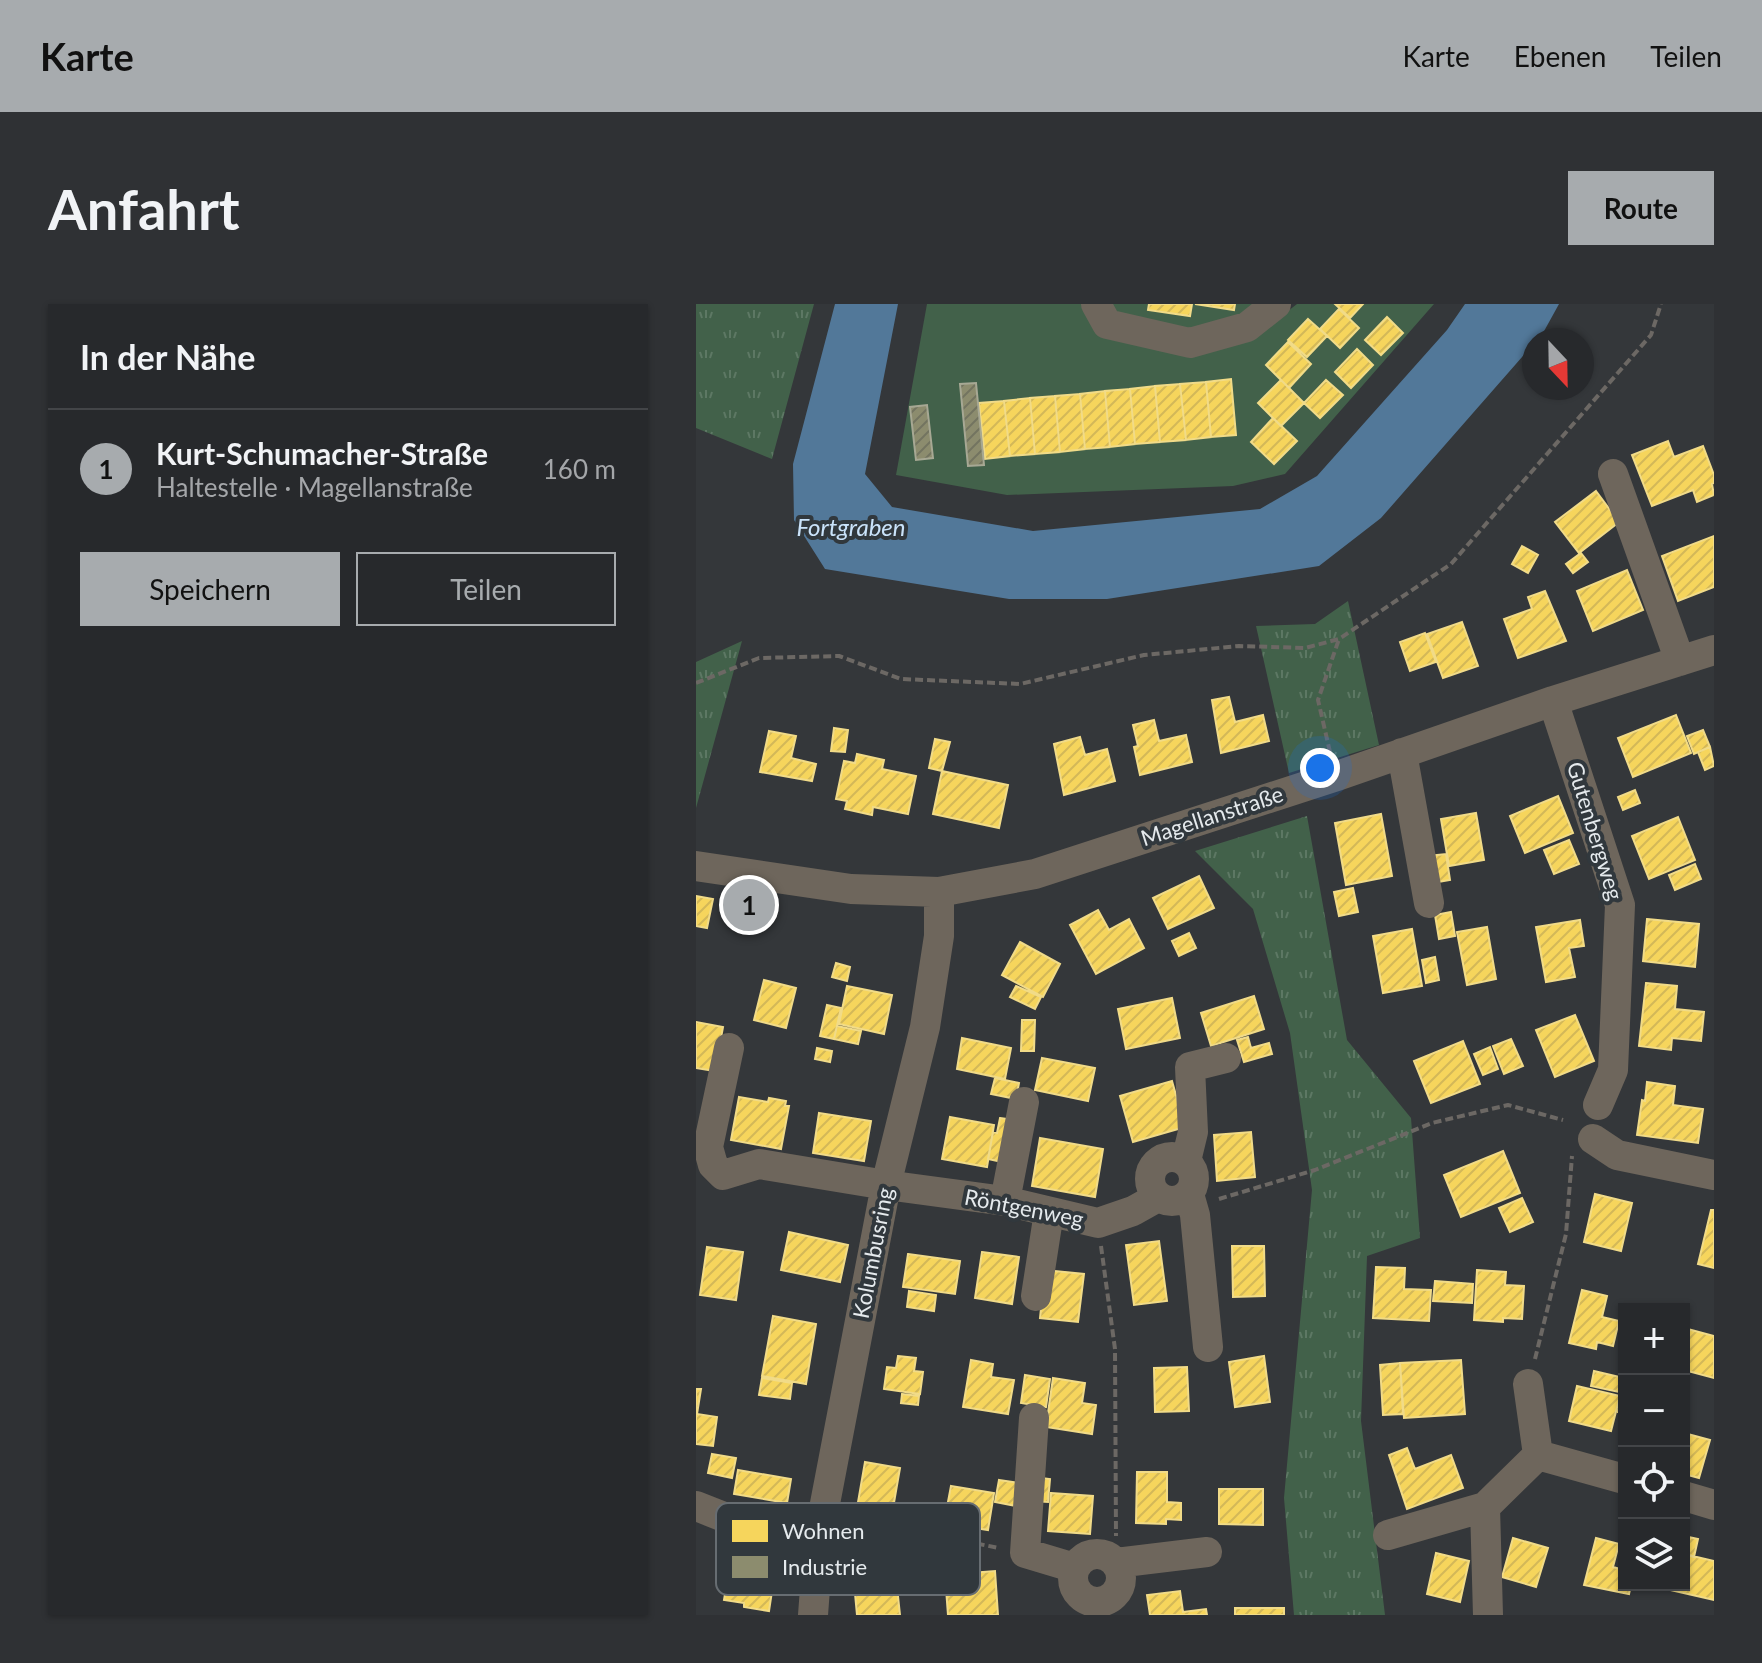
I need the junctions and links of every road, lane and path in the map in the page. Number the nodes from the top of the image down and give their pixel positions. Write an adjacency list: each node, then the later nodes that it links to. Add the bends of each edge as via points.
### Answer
1 (1096, 304): 2 (street, via 1107,324 1190,343 1247,327)
2 (1276, 304)
3 (1661, 304): 5 (path, via 1651,335 1451,564)
4 (1613, 474): 7 (street)
5 (1339, 639): 8 (path, via 1305,648 1239,646 1144,655 1020,684 901,679 839,656 759,658); 11 (path, via 1318,700)
6 (1714, 650): 7 (street, Magellanstraße)
7 (1680, 661): 9 (street, Magellanstraße)
8 (696, 683)
9 (1553, 701): 10 (street, Magellanstraße); 18 (street, Gutenbergweg, via 1620,905 1613,1070)
10 (1402, 753): 11 (street, Magellanstraße); 14 (street)
11 (1337, 776): 13 (street, Magellanstraße, via 1035,874)
12 (696, 866): 13 (street, Magellanstraße, via 851,889)
13 (939, 892): 23 (street, Kolumbusring, via 939,936 925,1027)
14 (1429, 903)
15 (729, 1048): 23 (street, Röntgenweg, via 708,1147 713,1165 723,1175 759,1164)
16 (1226, 1058): 21 (street, via 1190,1067 1193,1132)
17 (1024, 1102): 26 (street)
18 (1598, 1105)
19 (1563, 1120): 24 (path, via 1508,1105 1432,1123 1315,1170 1213,1200)
20 (1583, 1145): 22 (street); 31 (path)
21 (1186, 1161): 24 (street, via 1195,1180); 25 (street, via 1171,1157 1152,1169 1150,1183)
22 (1714, 1175)
23 (886, 1185): 26 (street, Röntgenweg); 36 (street, Kolumbusring)
24 (1189, 1194): 25 (street, Röntgenweg, via 1171,1202); 30 (street)
25 (1158, 1197): 28 (street, Röntgenweg)
26 (1005, 1201): 27 (street, Röntgenweg)
27 (1049, 1212): 28 (street, Röntgenweg); 29 (street)
28 (1098, 1223): 45 (path, via 1115,1349)
29 (1036, 1296)
30 (1208, 1347)
31 (1528, 1384): 33 (street)
32 (1034, 1418): 44 (street)
33 (1538, 1455): 34 (street); 39 (street)
34 (1618, 1477)
35 (1690, 1498): 37 (street)
36 (825, 1503)
37 (1714, 1505)
38 (696, 1506): 40 (street)
39 (1485, 1507): 41 (street); 48 (street)
40 (716, 1514)
41 (1388, 1535)
42 (980, 1544): 44 (path)
43 (1207, 1552): 45 (street)
44 (1025, 1553): 45 (street, via 1075,1568 1077,1591 1089,1600 1104,1600)
45 (1118, 1590)
46 (814, 1595): 47 (street, Kolumbusring)
47 (813, 1615)
48 (1488, 1615)

